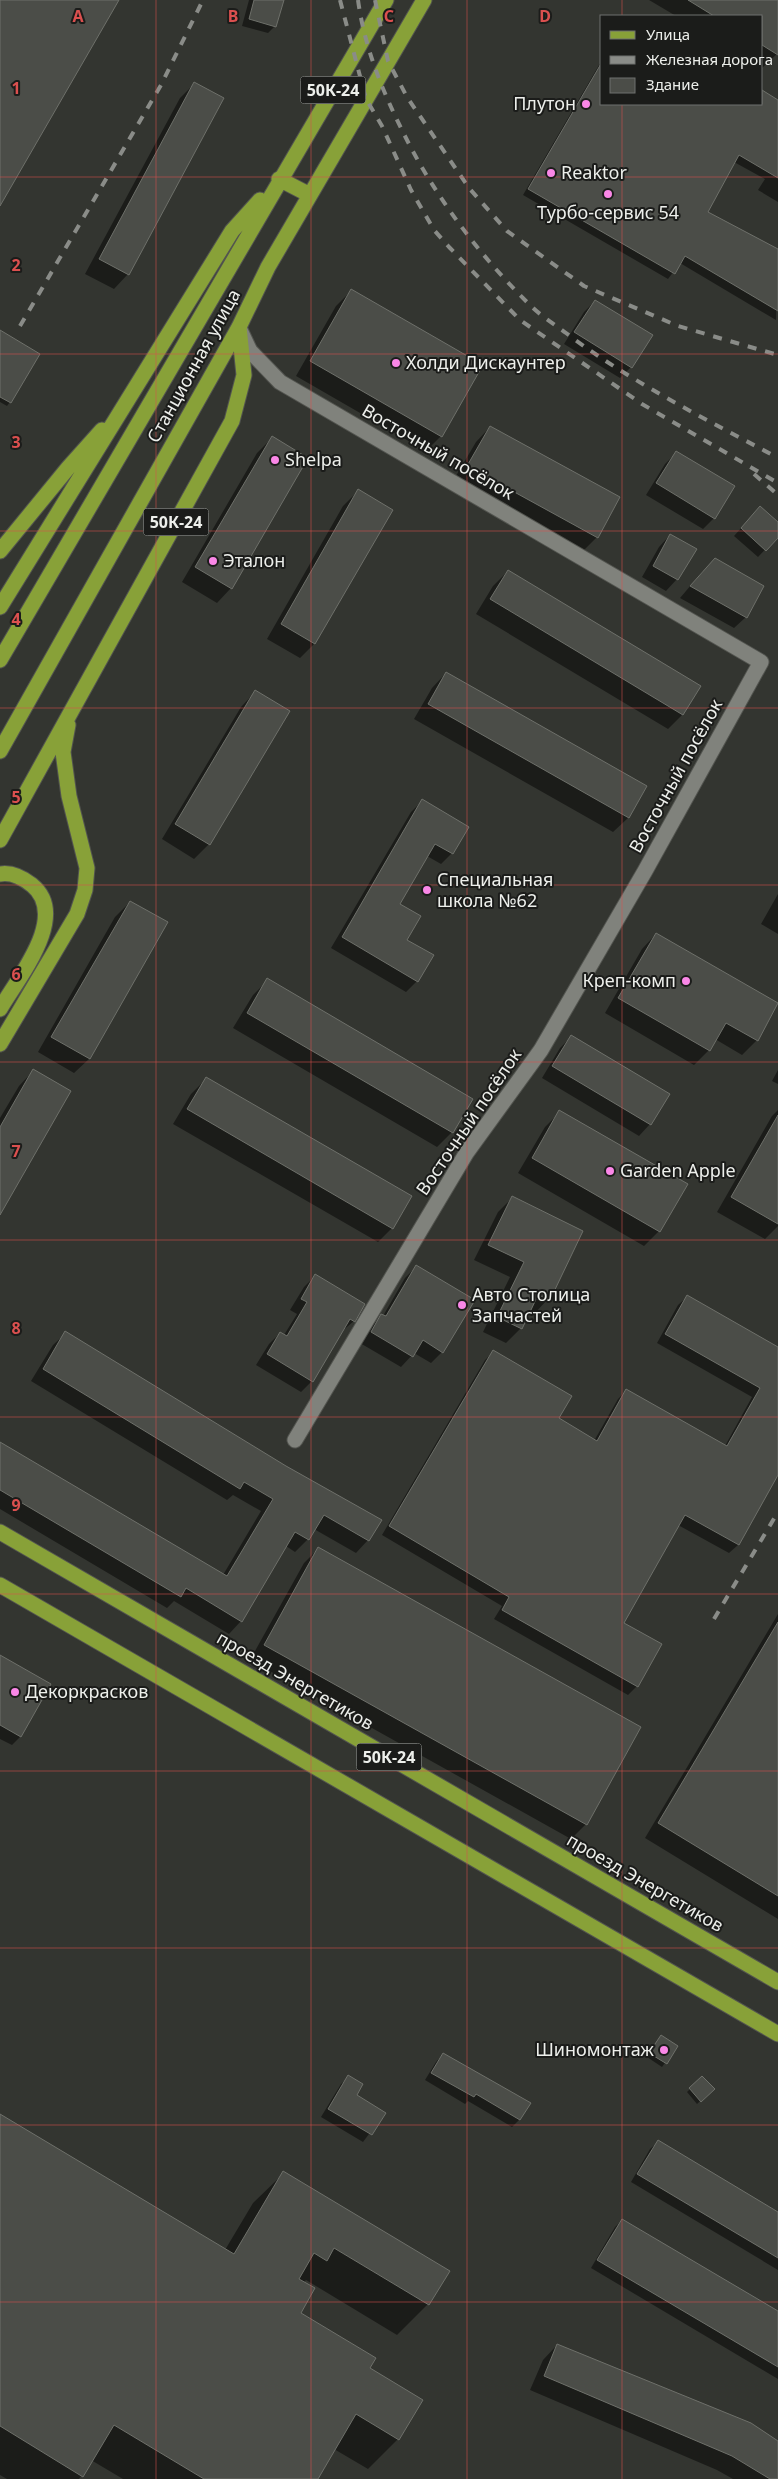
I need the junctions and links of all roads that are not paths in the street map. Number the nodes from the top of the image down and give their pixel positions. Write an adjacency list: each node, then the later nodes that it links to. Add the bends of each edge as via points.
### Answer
1 (386, 0): 3 (main road, Станционная улица / 50К-24)
2 (424, 0): 4 (main road, Станционная улица / 50К-24)
3 (280, 179): 4 (main road); 6 (main road, 50К-24, via 232,231); 9 (main road, Станционная улица)
4 (310, 195): 5 (main road, Станционная улица / 50К-24, via 268,267)
5 (239, 327): 10 (main road, 50К-24, via 244,375 232,421); 11 (main road, Станционная улица); 16 (street, Восточный посёлок, via 250,352 280,382 761,662 541,1050 467,1152)
6 (131, 397): 7 (main road, 50К-24); 8 (main road)
7 (0, 551)
8 (0, 607)
9 (0, 660)
10 (73, 706): 12 (main road); 15 (main road, 50К-24, via 63,752 69,796 87,868 85,890 76,914)
11 (0, 751)
12 (0, 840)
13 (0, 874): 14 (main road, via 24,879 38,890 46,910 45,928)
14 (0, 1009)
15 (0, 1044)
16 (295, 1440)
17 (0, 1532): 19 (main road, проезд Энергетиков / 50К-24)
18 (0, 1585): 20 (main road, 50К-24)
19 (778, 1982)
20 (778, 2034)

